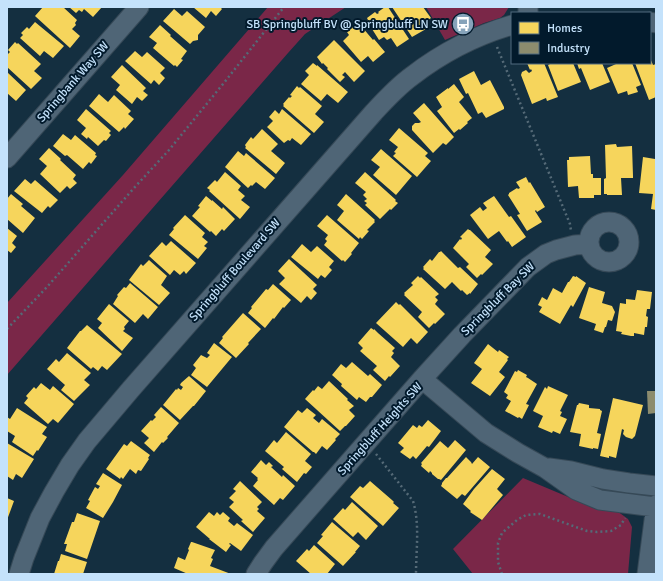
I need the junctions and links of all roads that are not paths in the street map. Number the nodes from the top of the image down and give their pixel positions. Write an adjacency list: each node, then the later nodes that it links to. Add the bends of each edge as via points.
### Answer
1 (139, 7): 3 (street, Springbank Way SW)
2 (511, 25): 9 (street, Springbluff Boulevard SW, via 491,31 439,56 411,76 374,112 87,441 40,518)
3 (7, 158)
4 (582, 244): 5 (street, Springbluff Bay SW, via 546,254 528,267)
5 (422, 379): 6 (street, Springbluff Heights SW, via 486,433); 10 (street, Springbluff Heights SW, via 274,548)
6 (545, 468): 7 (street, Springbluff Heights SW); 8 (street, Springbluff Heights SW, via 576,490 600,500)
7 (656, 486)
8 (656, 506): 11 (street)
9 (19, 574)
10 (256, 574)
11 (647, 574)

